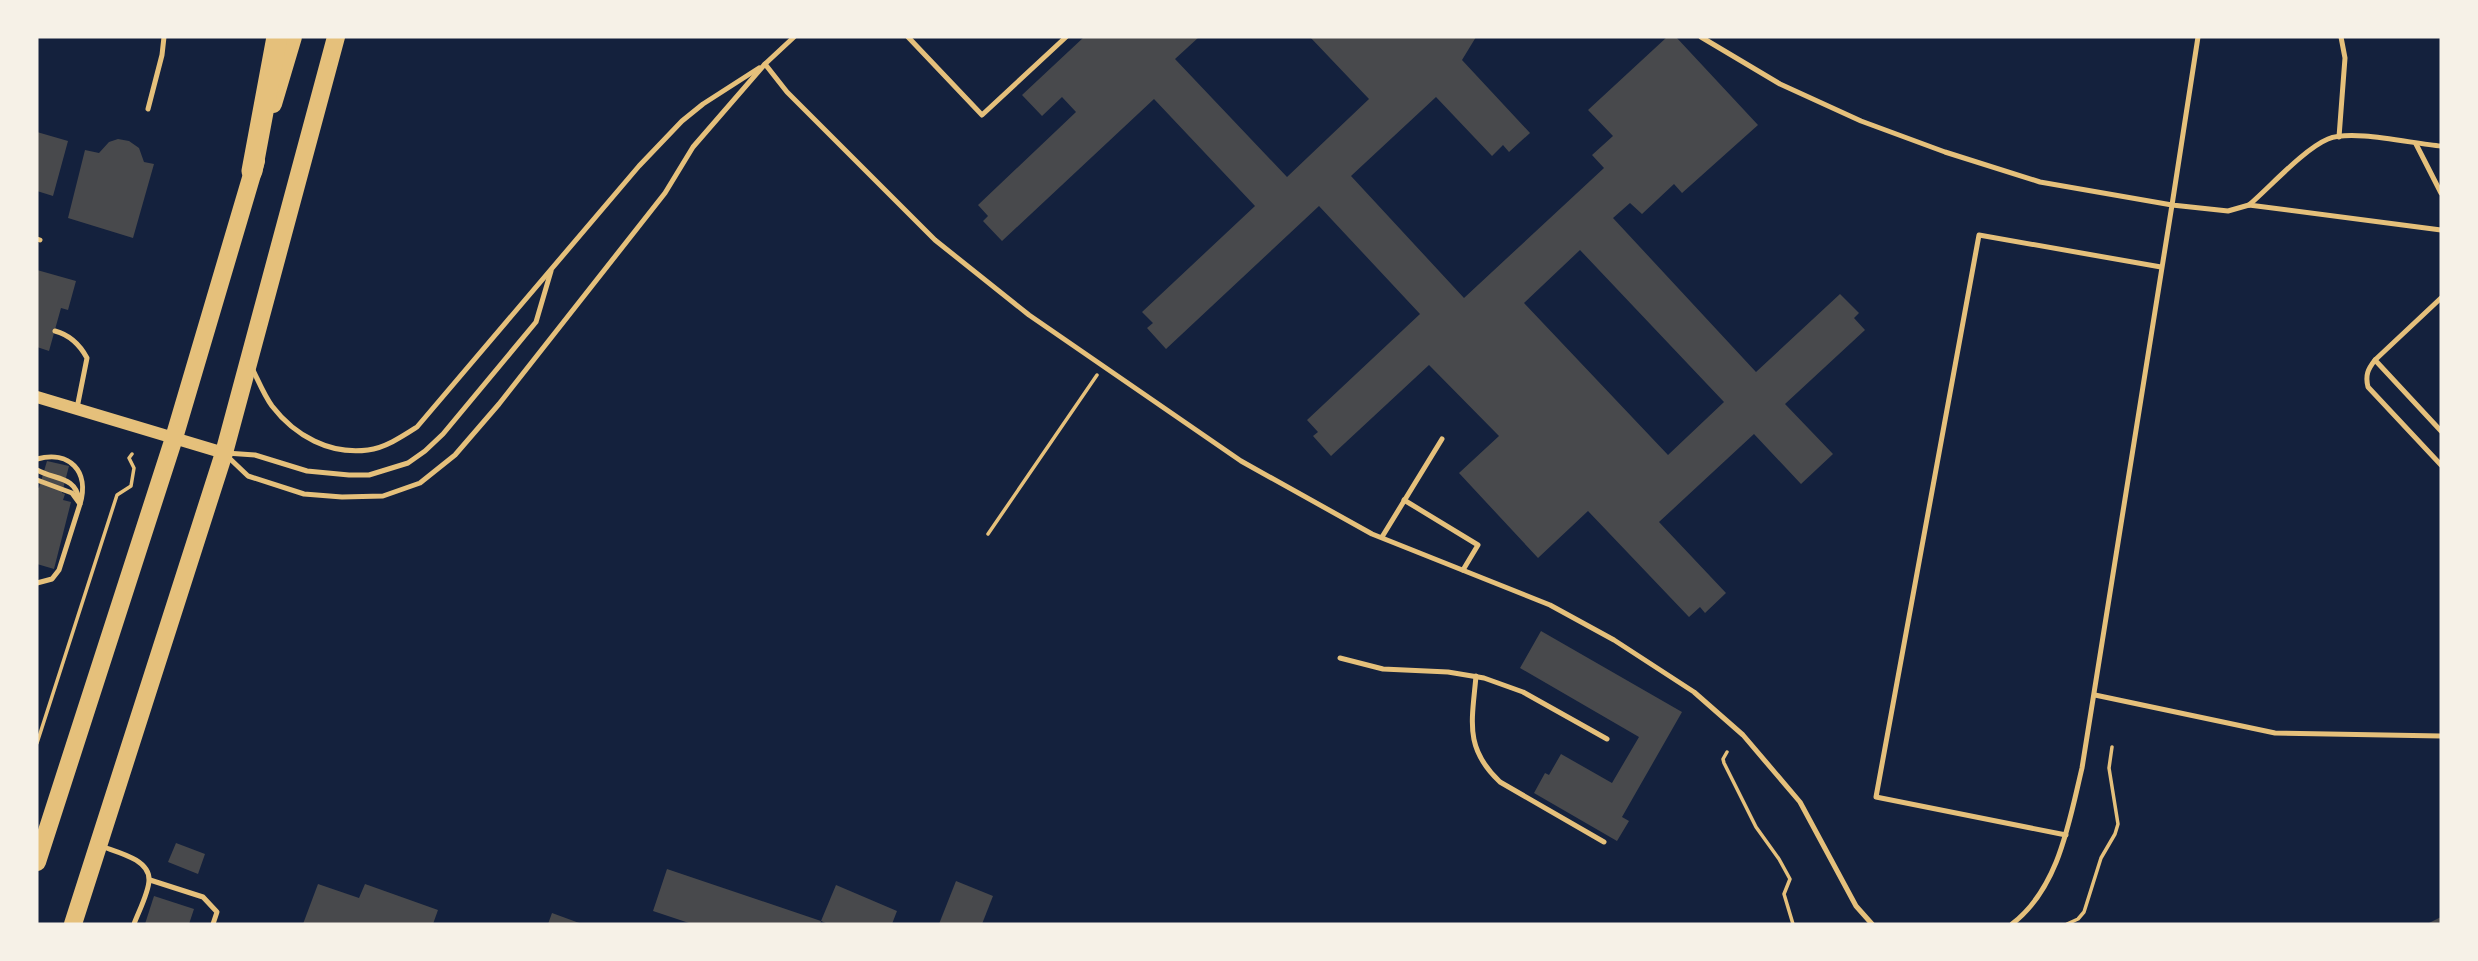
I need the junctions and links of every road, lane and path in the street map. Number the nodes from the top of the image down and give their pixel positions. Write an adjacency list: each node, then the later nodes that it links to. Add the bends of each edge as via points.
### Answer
1 (164, 37): 12 (lane)
2 (276, 37): 16 (highway)
3 (293, 37): 16 (main road)
4 (336, 37): 26 (main road)
5 (794, 37): 11 (lane)
6 (908, 37): 7 (lane, via 982,116)
7 (1066, 37)
8 (1701, 37): 18 (lane, via 1780,84 1945,152 2040,182)
9 (2198, 37): 18 (lane)
10 (2342, 37): 13 (lane, via 2345,58)
11 (765, 64): 22 (lane, via 682,121); 27 (lane, via 787,92 935,240); 33 (lane, via 693,147 665,193 499,404 455,455 420,483 383,496 304,494 248,476)
12 (148, 109)
13 (2339, 137): 14 (lane); 19 (lane, via 2329,138 2302,157)
14 (2416, 144): 15 (lane); 17 (lane)
15 (2441, 146)
16 (252, 171): 31 (main road)
17 (2441, 193)
18 (2172, 205): 19 (lane, via 2228,211); 21 (lane)
19 (2249, 205): 20 (lane)
20 (2441, 230)
21 (2161, 267): 47 (lane); 53 (lane, via 1979,235 1876,797)
22 (552, 268): 26 (lane, via 417,427 369,450 337,449 298,432 272,406); 33 (lane, via 536,321 443,434 408,463 369,475 349,475)
23 (2441, 298): 25 (lane)
24 (55, 331): 29 (lane, via 80,346 88,358)
25 (2375, 360): 30 (lane); 36 (lane, via 2365,378 2368,387)
26 (249, 363): 33 (main road)
27 (1103, 367): 41 (path); 42 (lane, via 1241,461)
28 (37, 397): 29 (street)
29 (77, 408): 31 (street)
30 (2441, 431)
31 (174, 438): 33 (street); 56 (main road)
32 (1442, 439): 39 (lane)
33 (224, 453): 55 (main road)
34 (132, 454): 50 (path, via 131,486 117,495)
35 (37, 459): 40 (lane, via 48,456 74,465 83,481)
36 (2441, 465)
37 (37, 470): 40 (lane, via 70,481)
38 (37, 480): 40 (lane, via 72,493)
39 (1404, 500): 42 (lane); 43 (lane, via 1478,545)
40 (80, 504): 44 (lane, via 59,570 52,579)
41 (988, 534)
42 (1382, 537): 43 (lane)
43 (1463, 570): 62 (lane, via 1550,605 1694,692 1743,735 1800,802 1856,906)
44 (37, 583)
45 (1340, 658): 46 (lane, via 1383,669)
46 (1476, 676): 49 (lane, via 1523,692); 54 (lane, via 1472,737 1486,769 1500,782)
47 (2095, 695): 48 (lane, via 2275,733); 53 (lane)
48 (2441, 736)
49 (1606, 739)
50 (37, 743)
51 (2112, 747): 64 (path, via 2109,768 2118,824 2101,858 2084,912)
52 (1727, 752): 61 (path, via 1724,764 1756,827 1790,879 1784,894)
53 (2066, 835): 63 (lane, via 2043,892)
54 (1604, 842)
55 (98, 845): 57 (lane, via 134,859); 58 (main road)
56 (37, 862)
57 (150, 880): 59 (lane); 60 (lane, via 204,897 217,912)
58 (73, 924)
59 (134, 924)
60 (214, 924)
61 (1793, 924)
62 (1872, 924)
63 (2012, 924)
64 (2067, 924)

